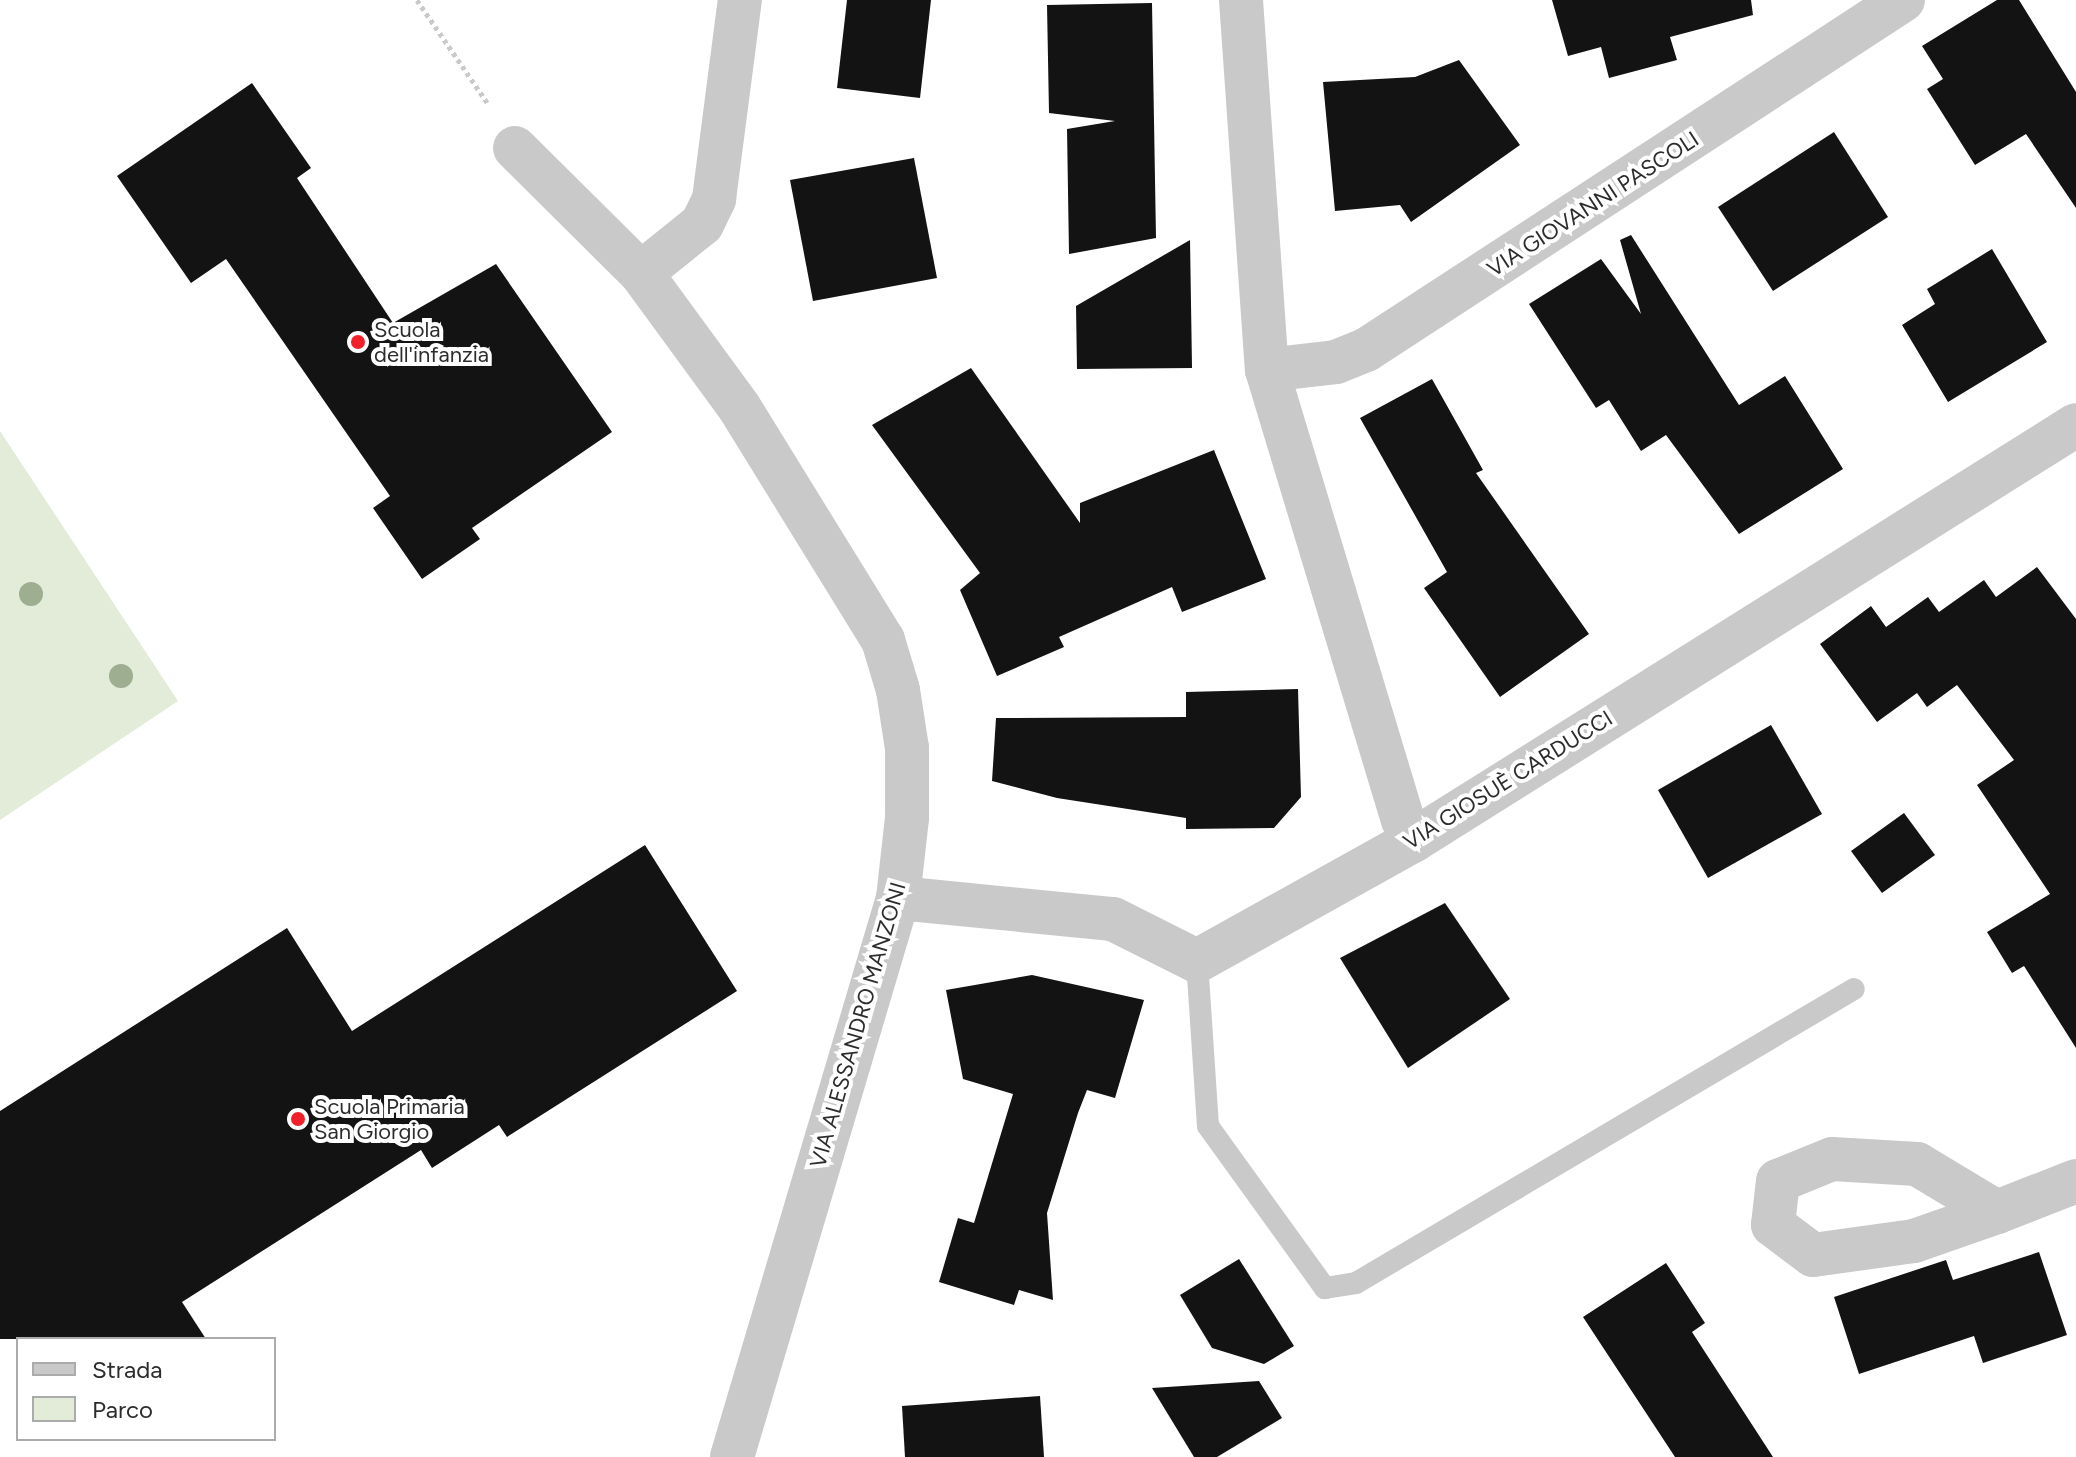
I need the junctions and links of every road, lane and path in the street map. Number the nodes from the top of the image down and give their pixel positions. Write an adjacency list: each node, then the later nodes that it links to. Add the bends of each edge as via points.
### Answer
1 (417, 0): 5 (path)
2 (740, 0): 6 (street, via 714,199 702,224)
3 (1241, 0): 7 (street)
4 (1903, 0): 7 (street, VIA GIOVANNI PASCOLI, via 1366,350 1336,362)
5 (515, 148): 6 (street, VIA ALESSANDRO MANZONI)
6 (641, 273): 10 (street, VIA ALESSANDRO MANZONI, via 739,407 883,640 907,748 907,818)
7 (1267, 370): 9 (street, via 1403,820)
8 (2076, 425): 9 (street, VIA GIOSUÈ CARDUCCI)
9 (1414, 840): 11 (street, VIA GIOSUÈ CARDUCCI)
10 (898, 898): 11 (street, via 1113,919); 15 (street, VIA ALESSANDRO MANZONI)
11 (1197, 961): 12 (lane, via 1208,1126 1325,1288 1356,1283)
12 (1854, 989)
13 (2076, 1181): 14 (street)
14 (1997, 1212)
15 (732, 1457)

